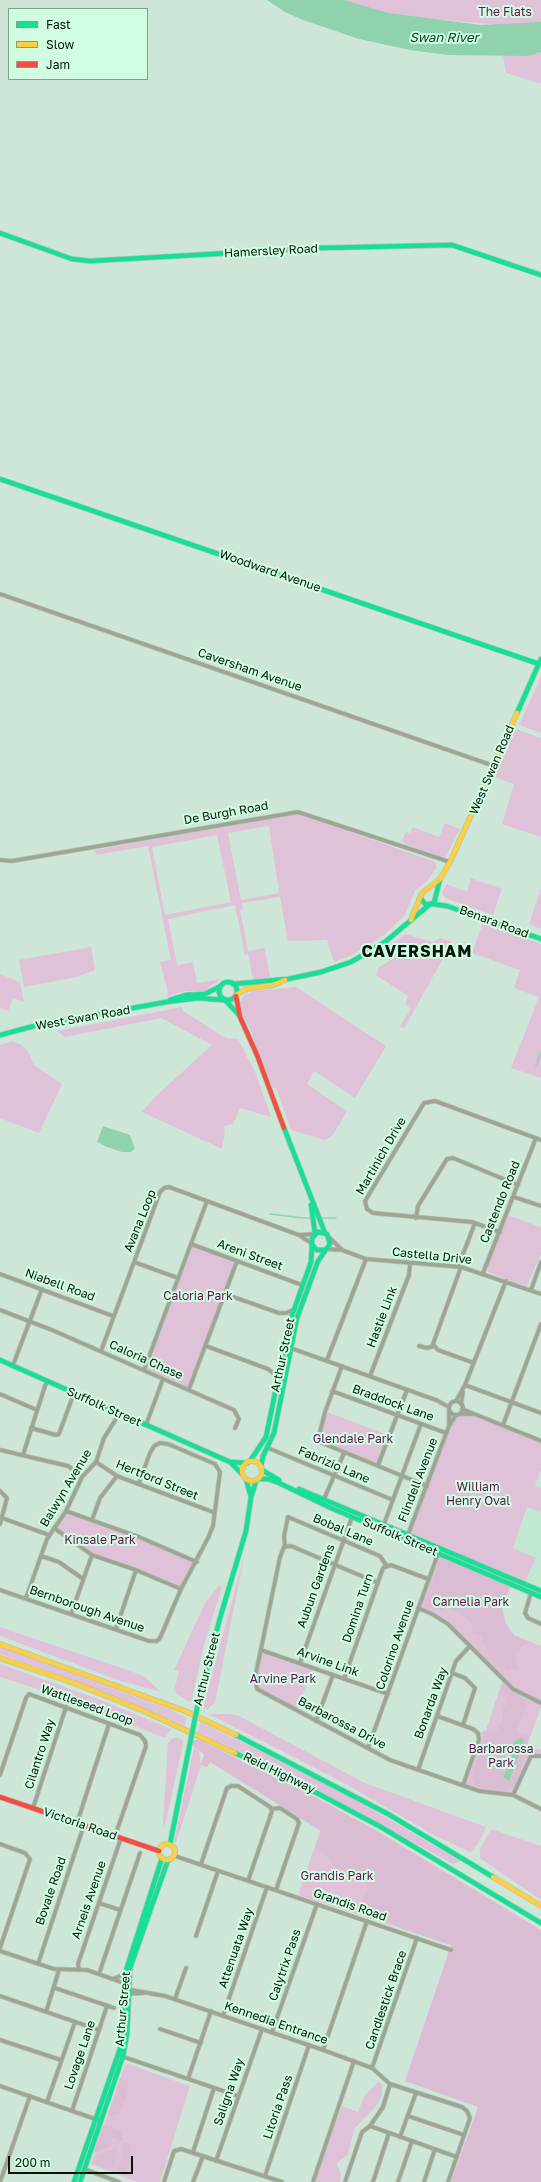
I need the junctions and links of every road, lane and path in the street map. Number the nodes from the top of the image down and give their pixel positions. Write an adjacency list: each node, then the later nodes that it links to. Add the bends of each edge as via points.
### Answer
1 (0, 233): 2 (main road, Hamersley Road, via 72,259 90,261 320,248 452,245)
2 (541, 275)
3 (0, 479): 5 (main road, Woodward Avenue)
4 (0, 594): 6 (street, Caversham Avenue)
5 (540, 661): 6 (main road, West Swan Road)
6 (494, 767): 8 (main road, West Swan Road)
7 (0, 860): 8 (street, De Burgh Road, via 12,861 298,812)
8 (450, 862): 9 (main road, West Swan Road)
9 (440, 879): 10 (main road, West Swan Road); 11 (main road, West Swan Road)
10 (428, 890): 11 (main road); 12 (main road, via 423,892)
11 (436, 896): 13 (main road); 14 (main road, Benara Road)
12 (420, 899): 13 (main road, via 424,904); 15 (main road)
13 (431, 905): 14 (main road, Benara Road); 15 (main road)
14 (446, 906): 16 (main road, Benara Road)
15 (411, 920): 17 (main road, via 385,942 357,959 320,972)
16 (541, 939)
17 (288, 979): 18 (main road); 20 (main road, via 273,985 246,989)
18 (233, 984): 19 (main road, via 226,982); 20 (main road, via 237,989)
19 (220, 986): 21 (main road, via 219,995); 22 (main road, West Swan Road, via 204,994 179,997)
20 (236, 995): 21 (main road, via 232,1000); 23 (main road)
21 (224, 1000): 22 (main road, West Swan Road, via 191,999); 23 (main road)
22 (166, 1002): 24 (main road, West Swan Road)
23 (240, 1016): 29 (main road)
24 (0, 1035)
25 (536, 1138): 26 (street, Martinich Drive); 27 (street, Castendo Road); 32 (street, Martinich Drive, via 435,1101 424,1103 365,1202 369,1212)
26 (541, 1140)
27 (518, 1185): 28 (street, Castendo Road); 32 (street, via 453,1158 447,1159 418,1206)
28 (514, 1197): 31 (street); 34 (street, Castendo Road)
29 (310, 1199): 35 (main road); 36 (main road)
30 (207, 1201): 37 (street, Avana Loop); 39 (street); 45 (street, Avana Loop, via 169,1187 161,1190)
31 (541, 1206)
32 (416, 1218): 33 (street, Martinich Drive)
33 (475, 1223): 34 (street, Martinich Drive); 48 (street)
34 (500, 1232): 49 (street, Castendo Road)
35 (325, 1233): 36 (main road); 38 (main road)
36 (315, 1234): 37 (street, Avana Loop); 40 (main road)
37 (299, 1235): 40 (street, Avana Loop)
38 (330, 1238): 41 (main road); 42 (street, Castella Drive)
39 (191, 1244): 44 (street, Areni Street); 51 (street)
40 (312, 1245): 41 (main road, via 317,1250); 53 (main road, Arthur Street, via 311,1262)
41 (326, 1250): 42 (street, Castella Drive); 65 (main road, Arthur Street, via 297,1318)
42 (342, 1250): 43 (street, Castella Drive)
43 (366, 1259): 47 (street, Castella Drive); 70 (street)
44 (237, 1261): 53 (street, Areni Street); 56 (street)
45 (134, 1262): 51 (street); 60 (street, Avana Loop)
46 (541, 1262): 55 (street)
47 (410, 1264): 48 (street, Castella Drive); 75 (street, Hastie Link, via 409,1275)
48 (460, 1267): 49 (street, Castella Drive); 67 (street, via 433,1340)
49 (482, 1273): 52 (street, Castella Drive)
50 (0, 1274): 54 (street, Niabell Road)
51 (178, 1278): 74 (street)
52 (506, 1281): 55 (street, Castella Drive); 71 (street)
53 (302, 1285): 59 (main road, Arthur Street)
54 (42, 1289): 60 (street, Niabell Road); 61 (street)
55 (531, 1290): 57 (street, Castella Drive)
56 (225, 1294): 59 (street, via 279,1312); 63 (street)
57 (541, 1294)
58 (0, 1310): 61 (street, Caloria Chase)
59 (293, 1310): 64 (main road, Arthur Street)
60 (114, 1316): 68 (street, Avana Loop)
61 (30, 1321): 68 (street, Caloria Chase); 72 (street)
62 (541, 1324): 88 (street)
63 (206, 1346): 78 (street, via 268,1369 277,1376); 80 (street)
64 (285, 1346): 65 (street); 78 (main road, Arthur Street)
65 (291, 1346): 70 (street); 106 (main road, Arthur Street, via 274,1433)
66 (419, 1346): 67 (street)
67 (434, 1346): 71 (street, via 438,1350)
68 (101, 1351): 74 (street, Caloria Chase)
69 (0, 1360): 72 (main road, Suffolk Street)
70 (327, 1360): 73 (street)
71 (474, 1363): 79 (street)
72 (13, 1366): 77 (main road, Suffolk Street)
73 (342, 1366): 75 (street); 82 (street)
74 (144, 1370): 76 (street, Caloria Chase)
75 (370, 1376): 81 (street)
76 (163, 1379): 80 (street, Caloria Chase); 99 (street)
77 (48, 1381): 84 (main road, Suffolk Street); 92 (street)
78 (278, 1381): 112 (main road, Arthur Street, via 266,1437)
79 (465, 1385): 83 (street); 88 (street)
80 (189, 1389): 103 (street, Caloria Chase, via 237,1412 239,1419)
81 (407, 1390): 86 (street); 97 (street)
82 (332, 1391): 97 (street, Braddock Lane); 108 (street, via 320,1440 324,1445)
83 (463, 1391): 87 (street); 89 (street)
84 (74, 1393): 94 (main road, Suffolk Street); 102 (street, via 59,1434 56,1436)
85 (0, 1394): 92 (street)
86 (436, 1400): 87 (street); 90 (street)
87 (454, 1402): 89 (street); 90 (street)
88 (512, 1402): 93 (street); 101 (street)
89 (461, 1404): 91 (street)
90 (449, 1409): 95 (street); 100 (street, Flindell Avenue)
91 (462, 1409): 95 (street, Flindell Avenue); 96 (street)
92 (37, 1410): 102 (street)
93 (541, 1413)
94 (120, 1414): 99 (main road, Suffolk Street); 110 (street, Balwyn Avenue, via 104,1438)
95 (457, 1414): 96 (street); 100 (street, Flindell Avenue)
96 (473, 1414): 101 (street)
97 (397, 1415): 98 (street, Braddock Lane); 113 (street)
98 (421, 1424): 104 (street, Braddock Lane); 118 (street)
99 (146, 1425): 111 (main road, Suffolk Street)
100 (449, 1426): 104 (street, Flindell Avenue)
101 (503, 1426): 105 (street)
102 (31, 1428): 109 (street)
103 (235, 1428)
104 (446, 1433): 123 (street, Flindell Avenue)
105 (541, 1441)
106 (268, 1448): 114 (main road, Arthur Street, via 262,1456); 117 (street, Fabrizio Lane)
107 (0, 1450): 109 (street)
108 (344, 1453): 113 (street); 117 (street)
109 (23, 1455): 119 (street, via 68,1466)
110 (96, 1462): 116 (street, Hertford Street); 119 (street, Balwyn Avenue)
111 (230, 1462): 112 (main road, Suffolk Street); 115 (main road, Suffolk Street)
112 (248, 1462): 114 (main road, via 256,1462); 115 (main road, via 242,1469)
113 (378, 1465): 118 (street)
114 (262, 1468): 121 (main road); 126 (main road, Suffolk Street, via 270,1476)
115 (242, 1474): 120 (main road)
116 (118, 1476): 122 (street, Hertford Street); 133 (street, via 100,1498)
117 (334, 1476): 126 (street); 127 (street, Fabrizio Lane)
118 (402, 1476): 123 (street); 127 (street)
119 (82, 1477): 128 (street, Balwyn Avenue)
120 (246, 1479): 121 (main road); 125 (main road, Arthur Street)
121 (257, 1480): 125 (main road, Arthur Street); 131 (main road, Suffolk Street, via 268,1479 279,1483)
122 (138, 1483): 129 (street, Hertford Street); 129 (street, Bernborough Avenue, via 154,1446 160,1443 168,1444 219,1468)
123 (427, 1486): 138 (street, Flindell Avenue)
124 (0, 1491): 132 (street, via 7,1498)
125 (251, 1497): 191 (main road, Arthur Street, bridge, via 246,1531 199,1698)
126 (324, 1499): 135 (main road, Suffolk Street)
127 (393, 1500): 135 (street)
128 (66, 1511): 133 (street); 136 (street, Balwyn Avenue)
129 (213, 1512): 144 (street, Bernborough Avenue, via 213,1526)
130 (288, 1517): 139 (street, Bobal Lane); 140 (street, Barbarossa Drive, via 284,1536)
131 (352, 1517): 138 (main road, Suffolk Street); 139 (street, Aubun Gardens)
132 (2, 1518): 134 (street); 137 (street)
133 (92, 1520): 144 (street)
134 (0, 1524)
135 (384, 1524): 138 (main road, Suffolk Street)
136 (54, 1528): 137 (street, Balwyn Avenue); 142 (street)
137 (49, 1535): 143 (street, Balwyn Avenue)
138 (407, 1537): 141 (main road, Suffolk Street)
139 (343, 1541): 145 (street, Aubun Gardens); 146 (street, Bobal Lane, via 383,1558)
140 (285, 1546): 145 (street, via 291,1546); 163 (street, Barbarossa Drive, via 280,1552)
141 (439, 1551): 149 (street, Colorino Avenue); 153 (main road, Suffolk Street); 154 (main road, Suffolk Street)
142 (92, 1554): 147 (street); 148 (street)
143 (41, 1556): 148 (street, via 59,1562); 156 (street, Balwyn Avenue)
144 (196, 1562): 151 (street, Bernborough Avenue)
145 (334, 1564): 150 (street); 165 (street, Aubun Gardens)
146 (386, 1565): 149 (street, Domina Turn, via 396,1566); 150 (street, Domina Turn)
147 (136, 1570): 151 (street); 160 (street)
148 (84, 1579): 158 (street)
149 (428, 1579): 157 (street, Colorino Avenue)
150 (378, 1583): 168 (street, Domina Turn)
151 (181, 1589): 160 (street, Bernborough Avenue, via 162,1636 157,1641 149,1641)
152 (0, 1590): 156 (street, Bernborough Avenue)
153 (541, 1591)
154 (531, 1593): 155 (main road, Suffolk Street); 159 (street, via 525,1613 528,1618)
155 (541, 1597)
156 (26, 1598): 158 (street, Bernborough Avenue)
157 (418, 1608): 162 (street, via 443,1620); 169 (street, Colorino Avenue)
158 (71, 1614): 160 (street, Bernborough Avenue)
159 (541, 1624)
160 (116, 1629)
161 (0, 1644): 204 (main road, Reid Highway, via 192,1714 322,1777 454,1852)
162 (470, 1646): 166 (street, Bonarda Way, via 457,1660); 170 (street, via 513,1689)
163 (261, 1650): 165 (street, Arvine Link); 173 (street, Barbarossa Drive, via 255,1678 258,1689)
164 (0, 1658): 207 (main road, Reid Highway, via 95,1691 213,1741 315,1791)
165 (300, 1663): 167 (street, Arvine Link)
166 (452, 1674): 172 (street, Bonarda Way); 175 (street, via 465,1678 476,1688)
167 (333, 1675): 168 (street, Arvine Link); 173 (street)
168 (344, 1679): 169 (street, Arvine Link)
169 (388, 1694): 176 (street, Colorino Avenue)
170 (541, 1703)
171 (66, 1707): 174 (street, Wattleseed Loop); 179 (street, Wattleseed Loop, via 32,1695 27,1696); 183 (street, Cilantro Way)
172 (437, 1716): 175 (street); 178 (street, Bonarda Way)
173 (316, 1721): 176 (street, Barbarossa Drive)
174 (110, 1724): 186 (street); 188 (street, Wattleseed Loop, via 140,1735 146,1746)
175 (463, 1725): 180 (street, via 476,1731 479,1740)
176 (368, 1748): 178 (street, Barbarossa Drive, via 390,1760)
177 (541, 1756): 181 (street, via 531,1756)
178 (418, 1770): 180 (street, Barbarossa Drive)
179 (0, 1775)
180 (463, 1785): 181 (street, Barbarossa Drive, via 485,1792)
181 (513, 1795): 185 (street, Barbarossa Drive)
182 (0, 1797): 183 (main road, Victoria Road)
183 (33, 1808): 186 (main road, Victoria Road)
184 (271, 1808): 197 (street, via 238,1786 227,1788); 199 (street); 201 (street, via 280,1808 299,1823)
185 (541, 1809)
186 (77, 1823): 187 (main road, Victoria Road)
187 (84, 1825): 188 (main road, Victoria Road); 213 (street, Bovale Road)
188 (115, 1836): 189 (main road, Victoria Road)
189 (121, 1838): 192 (main road, Victoria Road); 202 (street, Arneis Avenue)
190 (0, 1844): 210 (street, via 25,1853 30,1860)
191 (170, 1844): 192 (main road, via 162,1846); 194 (main road, via 174,1848)
192 (159, 1851): 195 (main road)
193 (140, 1853): 205 (street)
194 (175, 1856): 196 (main road); 197 (street, Grandis Road)
195 (162, 1858): 196 (main road); 218 (main road, Arthur Street)
196 (168, 1860): 222 (main road, Arthur Street, via 130,1968)
197 (201, 1864): 198 (street, Grandis Road)
198 (218, 1870): 199 (street, Grandis Road); 208 (street)
199 (248, 1881): 200 (street, Grandis Road)
200 (267, 1887): 201 (street, Grandis Road); 229 (street, Attenuata Way)
201 (276, 1890): 203 (street, Grandis Road)
202 (99, 1903): 205 (street); 215 (street, Arneis Avenue, via 78,1964)
203 (317, 1904): 206 (street, Grandis Road); 234 (street, Calytrix Pass)
204 (541, 1906)
205 (120, 1910): 217 (street)
206 (367, 1921): 209 (street, Grandis Road); 238 (street)
207 (541, 1923)
208 (196, 1936)
209 (417, 1938): 211 (street, Grandis Road); 242 (street, Candlestick Brace)
210 (0, 1948)
211 (450, 1950)
212 (0, 1951): 213 (street)
213 (38, 1964): 216 (street)
214 (186, 1968): 224 (street)
215 (79, 1969): 216 (street); 217 (street)
216 (59, 1970): 221 (street)
217 (99, 1974): 219 (street)
218 (125, 1974): 219 (street); 220 (main road, Arthur Street)
219 (115, 1978): 220 (street)
220 (124, 1983): 222 (main road, Arthur Street)
221 (55, 1988): 225 (street); 227 (street)
222 (127, 1992): 224 (street, Kennedia Entrance, via 149,1992); 239 (main road, Arthur Street, via 127,2034)
223 (0, 1996): 227 (street)
224 (175, 1999): 228 (street, Kennedia Entrance)
225 (107, 2006): 226 (street); 233 (street, Lovage Lane)
226 (114, 2008)
227 (46, 2012): 230 (street)
228 (211, 2012): 229 (street, Kennedia Entrance); 236 (street)
229 (223, 2016): 232 (street, Kennedia Entrance)
230 (75, 2022): 233 (street); 240 (street)
231 (160, 2029): 236 (street)
232 (262, 2029): 234 (street, Kennedia Entrance); 249 (street, Saligna Way)
233 (99, 2030): 251 (street, Lovage Lane)
234 (272, 2032): 237 (street, Kennedia Entrance)
235 (0, 2040): 240 (street)
236 (201, 2043): 243 (street)
237 (309, 2045): 238 (street, Kennedia Entrance); 265 (street, Litoria Pass)
238 (323, 2050): 241 (street, Kennedia Entrance)
239 (120, 2056): 243 (street); 253 (main road, Arthur Street)
240 (61, 2060): 250 (street)
241 (354, 2061): 242 (street, Kennedia Entrance); 273 (street)
242 (372, 2068): 244 (street, Kennedia Entrance)
243 (188, 2079): 246 (street)
244 (390, 2084): 247 (street); 254 (street, via 383,2106)
245 (0, 2086): 248 (street)
246 (214, 2088): 249 (street); 260 (street)
247 (416, 2093): 252 (street); 256 (street, via 462,2107 467,2111 470,2118)
248 (30, 2096): 250 (street); 266 (street)
249 (238, 2096): 263 (street, Saligna Way)
250 (47, 2102): 251 (street)
251 (72, 2110): 253 (street)
252 (408, 2116): 256 (street); 257 (street)
253 (98, 2120): 264 (main road, Arthur Street); 267 (main road, Arthur Street)
254 (370, 2126): 255 (street); 274 (street, via 362,2132)
255 (389, 2133): 257 (street); 275 (street)
256 (464, 2134): 262 (street)
257 (400, 2137): 258 (street)
258 (412, 2141): 259 (street); 276 (street)
259 (435, 2149): 262 (street); 277 (street)
260 (193, 2152): 261 (street); 270 (street, via 181,2149 174,2151)
261 (202, 2156): 263 (street); 271 (street)
262 (457, 2157): 278 (street)
263 (216, 2161): 265 (street)
264 (84, 2170): 268 (main road, Arthur Street); 269 (street)
265 (265, 2176): 272 (street)
266 (0, 2182)
267 (74, 2182)
268 (80, 2182)
269 (119, 2182)
270 (164, 2182)
271 (193, 2182)
272 (282, 2182)
273 (313, 2182)
274 (345, 2182)
275 (372, 2182)
276 (398, 2182)
277 (424, 2182)
278 (448, 2182)

